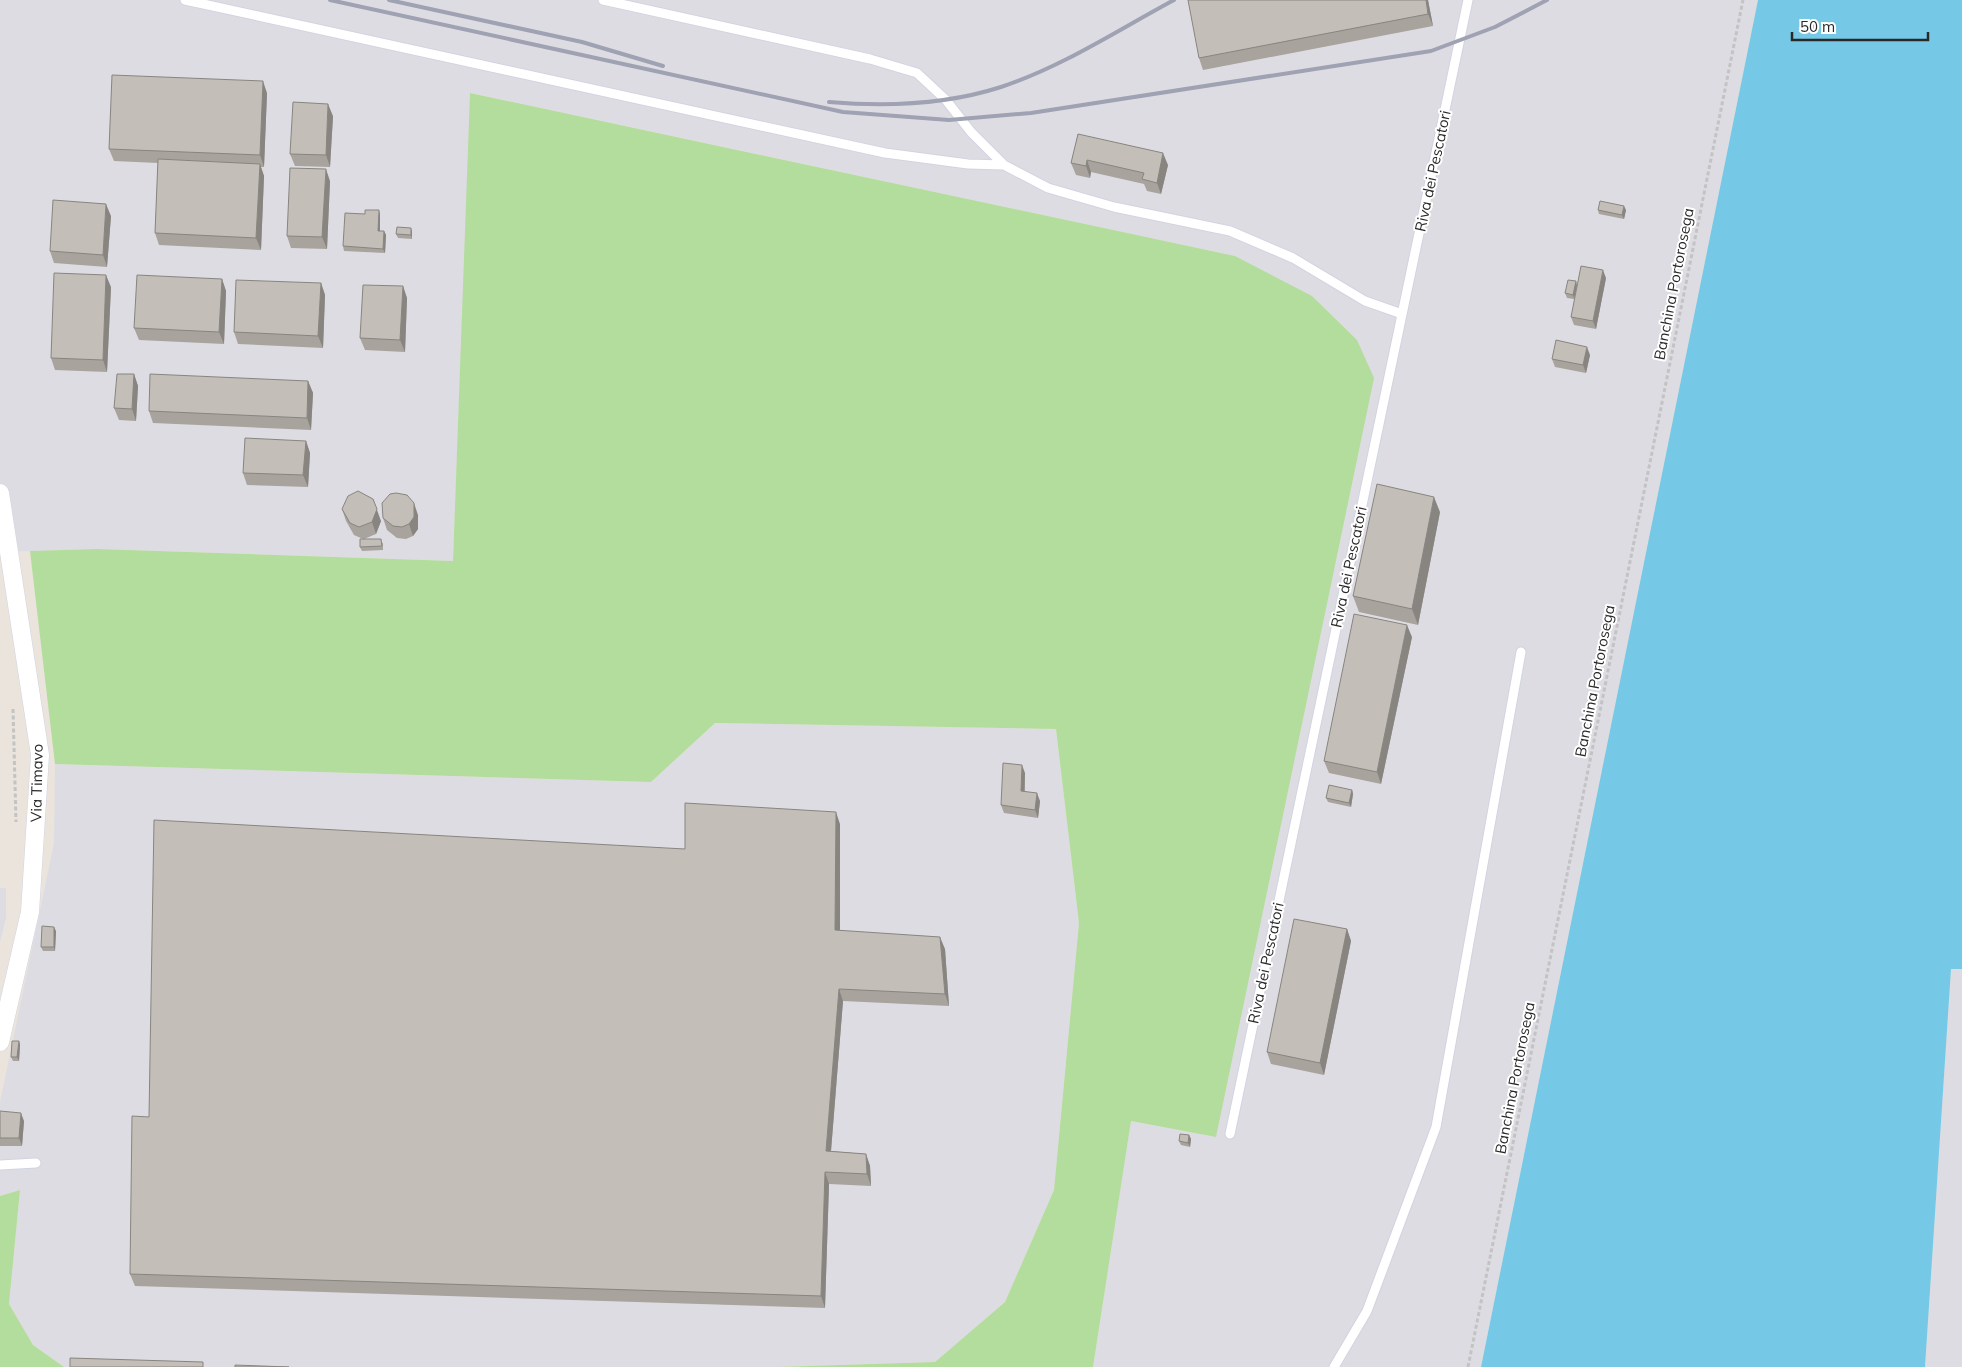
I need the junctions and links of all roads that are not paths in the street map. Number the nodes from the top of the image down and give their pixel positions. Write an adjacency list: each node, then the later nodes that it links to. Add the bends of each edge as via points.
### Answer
1 (185, 0): 4 (lane, via 885,153 968,164)
2 (603, 0): 4 (lane, via 870,59 917,73 946,100 971,132)
3 (1468, 0): 5 (lane, Riva dei Pescatori)
4 (1004, 165): 5 (lane, via 1048,188 1095,202 1230,232 1293,258 1365,301)
5 (1402, 314): 9 (lane, Riva dei Pescatori)
6 (1, 500): 8 (street, Via Timavo, via 40,755 30,912)
7 (1520, 652): 12 (lane, via 1436,1127 1367,1311)
8 (0, 1042)
9 (1230, 1134)
10 (36, 1163): 11 (lane)
11 (0, 1165)
12 (1334, 1367)

